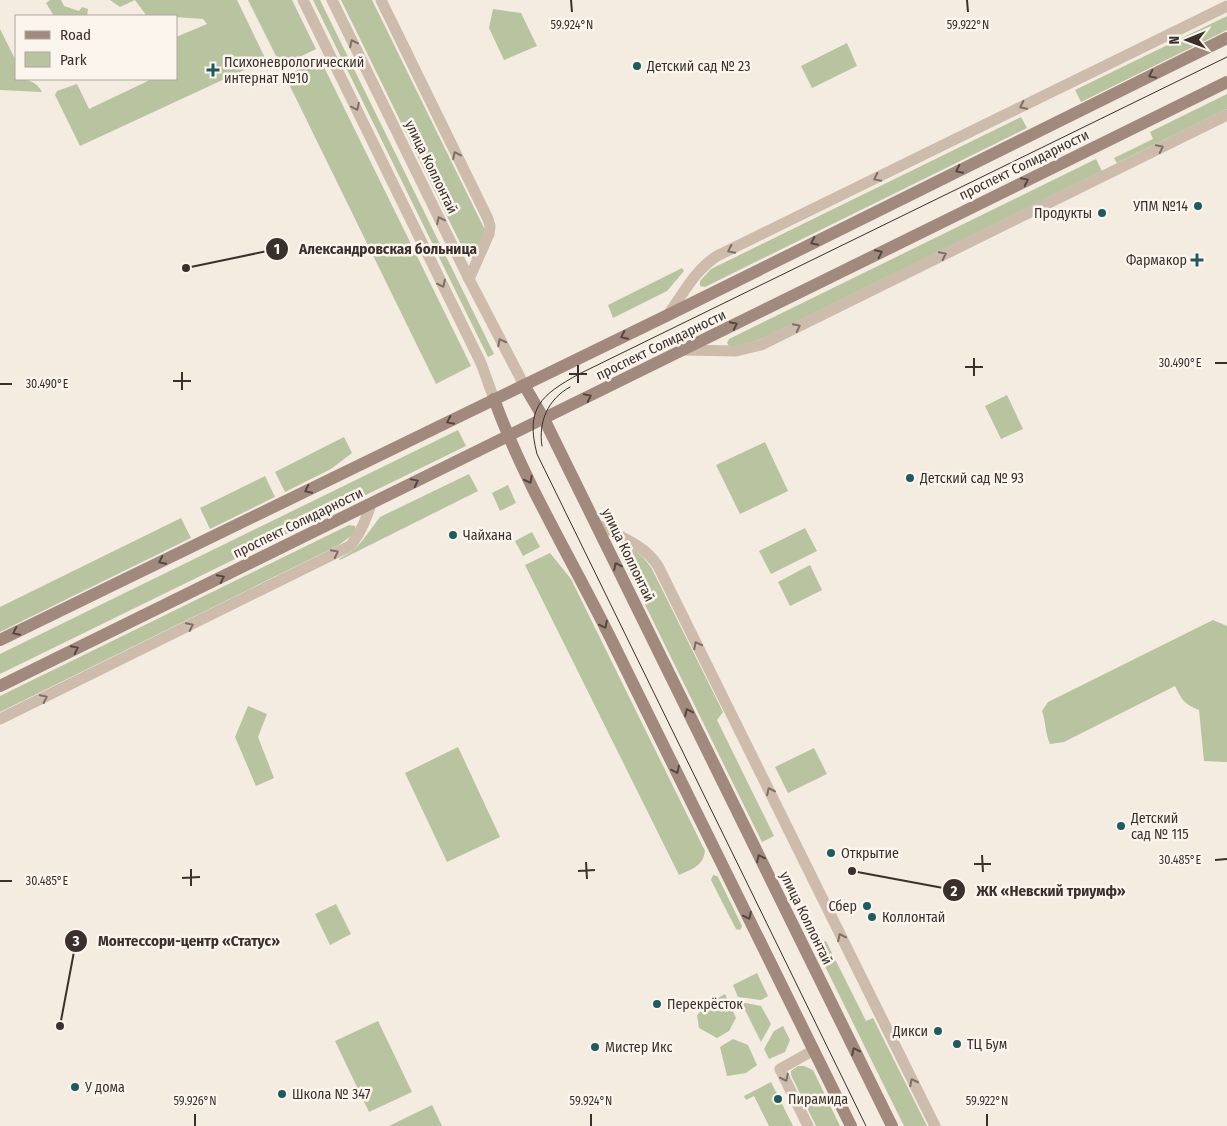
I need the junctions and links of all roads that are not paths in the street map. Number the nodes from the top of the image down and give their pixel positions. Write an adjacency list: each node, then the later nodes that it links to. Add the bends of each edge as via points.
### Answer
1 (303, 0): 12 (street, one-way to 12, via 480,363)
2 (332, 0): 8 (street, улица Коллонтай, one-way to 2)
3 (381, 0): 8 (street, one-way to 3, via 489,234 488,219)
4 (1227, 6): 9 (street, one-way to 9, via 717,256 696,274)
5 (1227, 38): 9 (main road, проспект Солидарности, one-way to 9)
6 (1227, 82): 10 (main road, проспект Солидарности, one-way to 6)
7 (1227, 115): 10 (street, one-way to 7, via 736,351 761,346)
8 (469, 280): 11 (street, улица Коллонтай, one-way to 8)
9 (668, 315): 11 (main road, проспект Солидарности, one-way to 11)
10 (684, 350): 13 (main road, проспект Солидарности, one-way to 10)
11 (524, 385): 12 (main road, проспект Солидарности); 13 (main road, улица Коллонтай)
12 (494, 399): 14 (main road); 17 (main road, проспект Солидарности, one-way to 17)
13 (544, 419): 14 (main road, проспект Солидарности); 16 (main road, улица Коллонтай)
14 (508, 437): 15 (main road, проспект Солидарности, one-way to 14); 20 (main road, one-way to 20, via 585,585)
15 (371, 504): 18 (main road, проспект Солидарности, one-way to 15); 19 (street, one-way to 15, via 350,546 363,528)
16 (596, 524): 23 (main road, улица Коллонтай, one-way to 16); 24 (street, one-way to 16, via 658,566 643,550)
17 (0, 640)
18 (0, 686)
19 (0, 719)
20 (814, 1050): 21 (street, one-way to 21, via 780,1069); 22 (main road)
21 (808, 1126)
22 (851, 1126)
23 (892, 1126)
24 (934, 1126)

